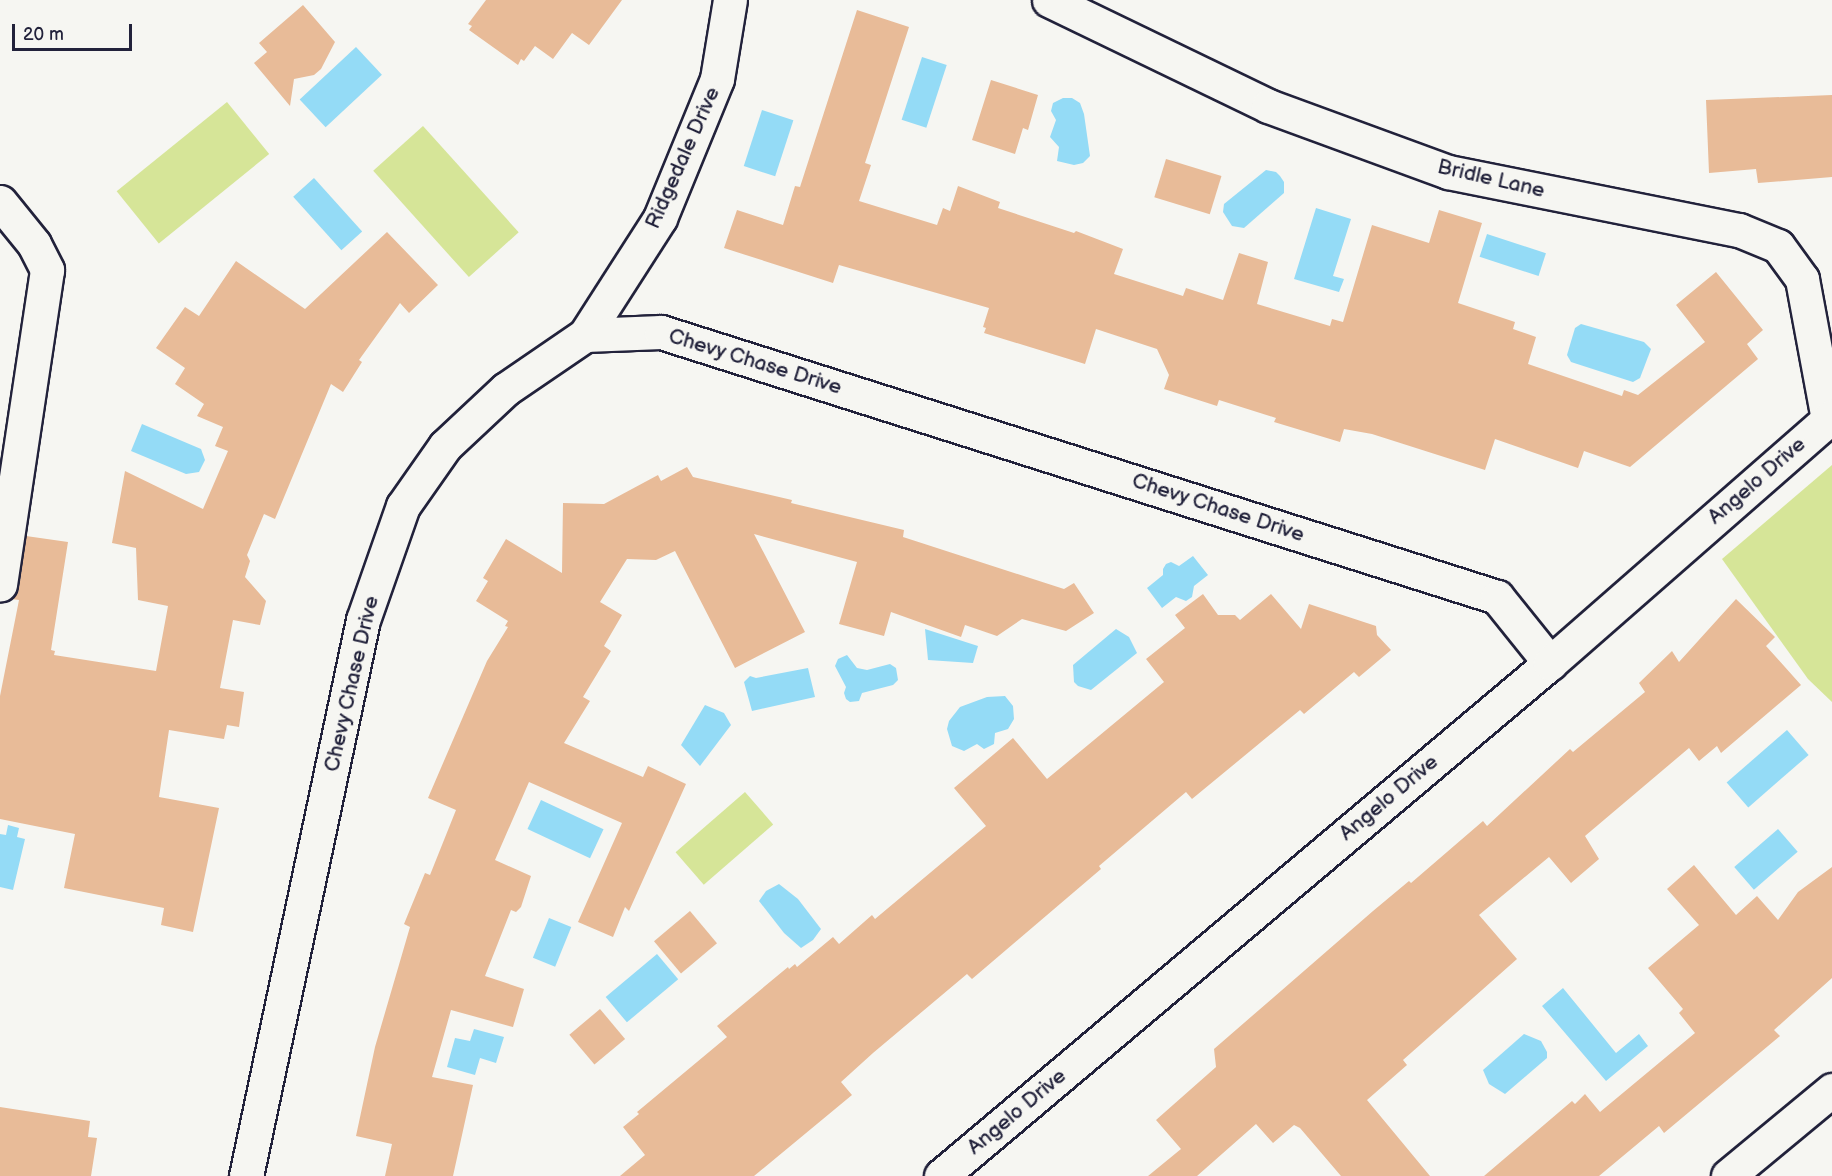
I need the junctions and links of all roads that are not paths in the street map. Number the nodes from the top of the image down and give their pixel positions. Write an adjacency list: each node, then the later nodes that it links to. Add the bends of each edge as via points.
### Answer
1 (730, 0): 4 (street, Ridgedale Drive, via 717,79 660,218)
2 (1049, 0): 5 (street, Bridle Lane, via 1268,106 1448,172 1740,230 1778,246 1802,279)
3 (0, 202): 6 (street, via 34,244 47,270)
4 (585, 335): 7 (street, Chevy Chase Drive, via 661,332 1497,597); 9 (street, Chevy Chase Drive, via 506,389 454,438 403,506 363,620)
5 (1830, 417): 7 (street, Angelo Drive)
6 (0, 585)
7 (1550, 663): 10 (street, Angelo Drive)
8 (1832, 1090): 11 (street)
9 (246, 1176)
10 (941, 1176)
11 (1728, 1176)

